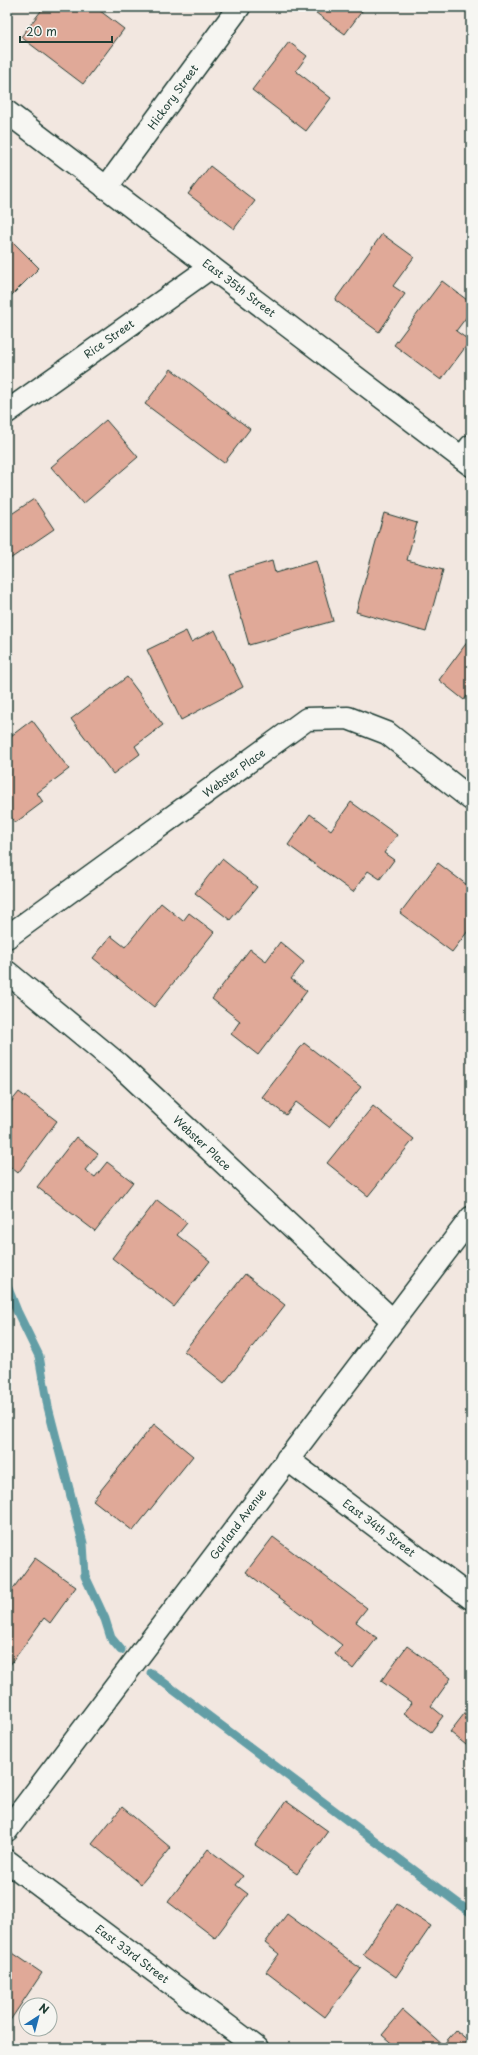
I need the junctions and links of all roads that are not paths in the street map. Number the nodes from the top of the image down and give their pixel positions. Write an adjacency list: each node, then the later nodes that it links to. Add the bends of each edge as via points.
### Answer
1 (239, 7): 3 (street, Hickory Street)
2 (7, 112): 3 (street, East 35th Street)
3 (106, 188): 4 (street, East 35th Street)
4 (211, 267): 5 (street, Rice Street); 6 (street, East 35th Street)
5 (7, 412)
6 (468, 456)
7 (471, 798): 8 (street, Webster Place, via 387,733 348,718 307,719)
8 (7, 937)
9 (7, 972): 11 (street, Webster Place, via 118,1064)
10 (471, 1218): 11 (street, Garland Avenue)
11 (392, 1320): 12 (street, Garland Avenue)
12 (287, 1459): 13 (street, East 34th Street); 14 (street, Garland Avenue)
13 (471, 1598)
14 (7, 1830)
15 (7, 1861): 16 (street, East 33rd Street)
16 (257, 2048)

